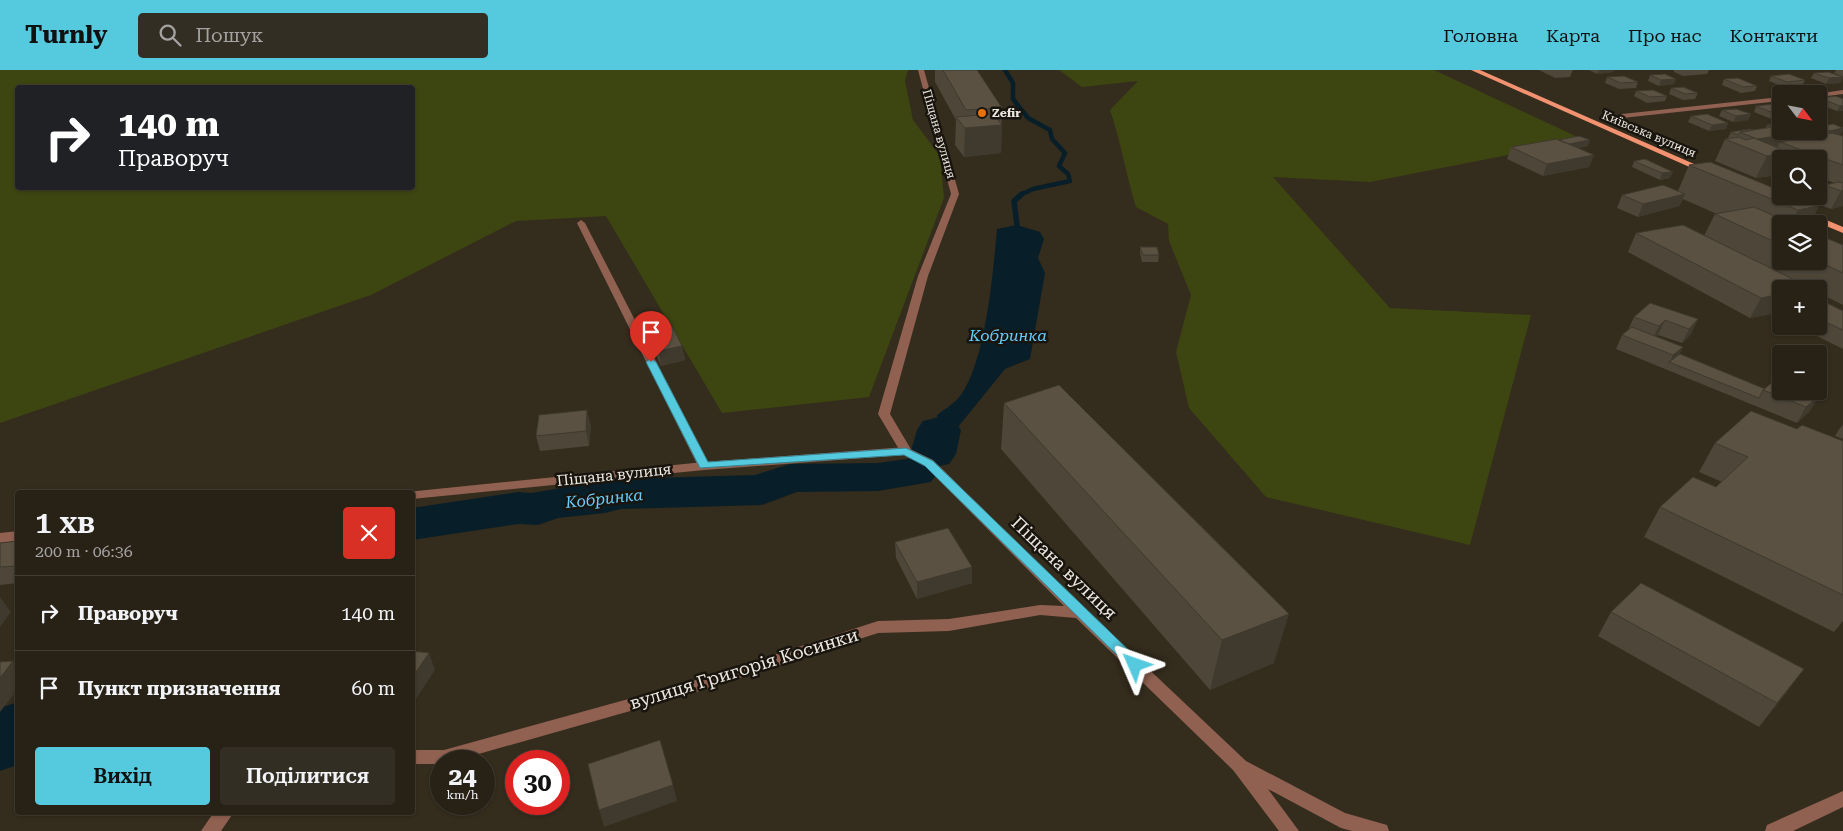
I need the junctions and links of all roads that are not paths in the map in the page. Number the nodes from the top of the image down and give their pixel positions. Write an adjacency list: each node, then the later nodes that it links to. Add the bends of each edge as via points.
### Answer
1 (921, 70): 11 (street, Піщана вулиця, via 956,194 923,276 884,414)
2 (1474, 70): 7 (main road, Київська вулиця)
3 (1843, 92): 4 (street)
4 (1828, 94)
5 (1772, 100): 6 (street)
6 (1622, 116)
7 (1710, 173)
8 (1792, 208): 10 (main road)
9 (581, 223): 12 (street)
10 (1843, 230)
11 (906, 451): 12 (street, Піщана вулиця); 16 (street, Піщана вулиця, via 929,463)
12 (704, 466): 13 (street, Піщана вулиця)
13 (415, 495)
14 (15, 536): 15 (street)
15 (0, 538)
16 (1080, 613): 17 (street, вулиця Григорія Косинки, via 1040,610 950,625 878,627 690,688 444,757); 18 (street, Піщана вулиця)
17 (415, 757)
18 (1239, 765): 22 (street, Піщана вулиця); 23 (street, via 1341,820)
19 (1843, 799): 24 (street)
20 (223, 815): 21 (street)
21 (210, 831)
22 (1290, 831)
23 (1380, 831)
24 (1774, 831)

